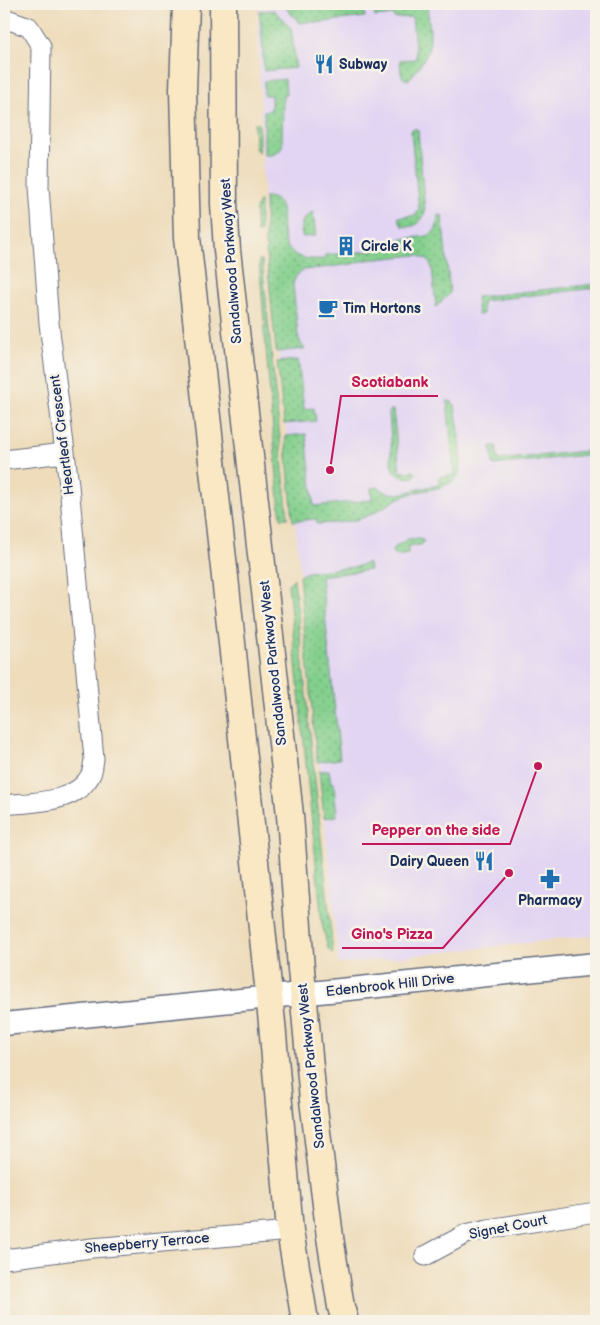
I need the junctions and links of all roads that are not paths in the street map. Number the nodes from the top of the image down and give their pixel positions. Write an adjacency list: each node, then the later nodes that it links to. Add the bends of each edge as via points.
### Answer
1 (186, 4): 9 (main road, via 183,90 187,238)
2 (223, 4): 8 (main road, Sandalwood Parkway West, via 227,250 290,815)
3 (4, 18): 4 (street, Heartleaf Crescent, via 29,27 41,46 39,187 49,323)
4 (64, 453): 5 (street); 6 (street, Heartleaf Crescent, via 94,759 92,773 85,783 60,799)
5 (4, 460)
6 (4, 805)
7 (596, 964): 8 (street, Edenbrook Hill Drive)
8 (303, 994): 9 (street, Edenbrook Hill Drive); 16 (main road, Sandalwood Parkway West, via 329,1227)
9 (269, 997): 10 (street, Edenbrook Hill Drive); 12 (main road)
10 (4, 1024)
11 (596, 1212): 13 (street, Signet Court, via 466,1234)
12 (290, 1231): 14 (street, Sheepberry Terrace); 15 (main road)
13 (425, 1256)
14 (4, 1259)
15 (305, 1321)
16 (345, 1321)

